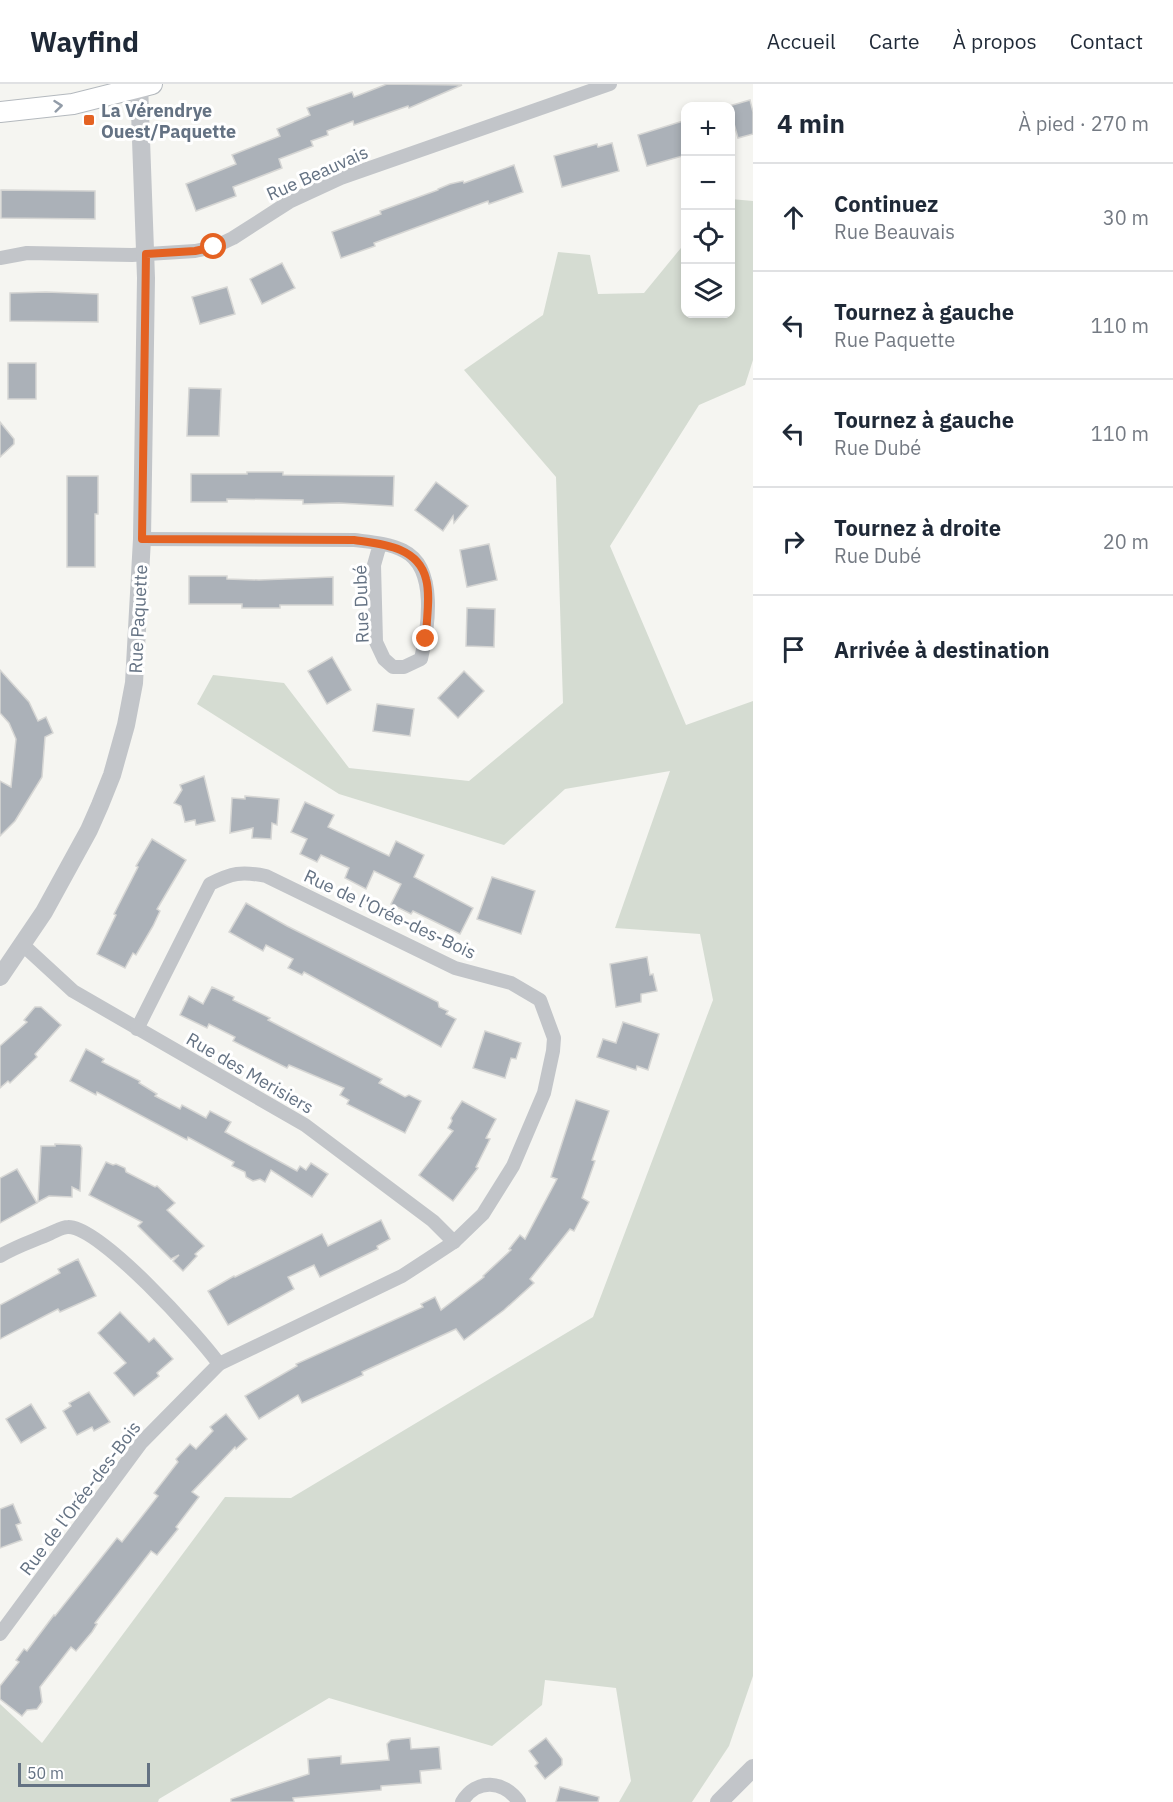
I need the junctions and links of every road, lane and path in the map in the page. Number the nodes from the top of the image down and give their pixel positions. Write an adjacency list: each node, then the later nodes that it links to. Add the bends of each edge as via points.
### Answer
1 (610, 84): 4 (street, Rue Beauvais, via 341,178 289,202 214,247)
2 (143, 85): 3 (main road, one-way to 2, via 73,104); 4 (street, Rue Paquette)
3 (0, 112)
4 (146, 254): 5 (street, Rue Beauvais, via 27,253); 6 (street, Rue Paquette)
5 (0, 258)
6 (142, 539): 7 (street, Rue Dubé, via 354,540); 8 (street, Rue Paquette, via 134,682 112,775 89,830)
7 (380, 544): 7 (street, Rue Dubé, via 406,552 426,577 426,639 421,659 404,667 393,667 384,659 376,642 374,565)
8 (23, 945): 9 (street, Rue Paquette); 10 (street, Rue des Merisiers, via 73,991)
9 (0, 977)
10 (137, 1029): 11 (street, Rue des Merisiers, via 305,1125 433,1221); 11 (street, Rue de l'Orée-des-Bois, via 210,884 246,872 266,876 455,968 511,983 540,1000 554,1038 544,1093 513,1166 483,1214)
11 (454, 1242): 13 (street, Rue de l'Orée-des-Bois, via 402,1276)
12 (0, 1256): 13 (street, via 66,1226 82,1229 126,1263 205,1344)
13 (219, 1364): 14 (street, Rue de l'Orée-des-Bois, via 141,1443)
14 (0, 1634)
15 (753, 1768): 18 (street)
16 (462, 1802): 17 (street, via 476,1787 495,1784 512,1791)
17 (519, 1802)
18 (719, 1802)

